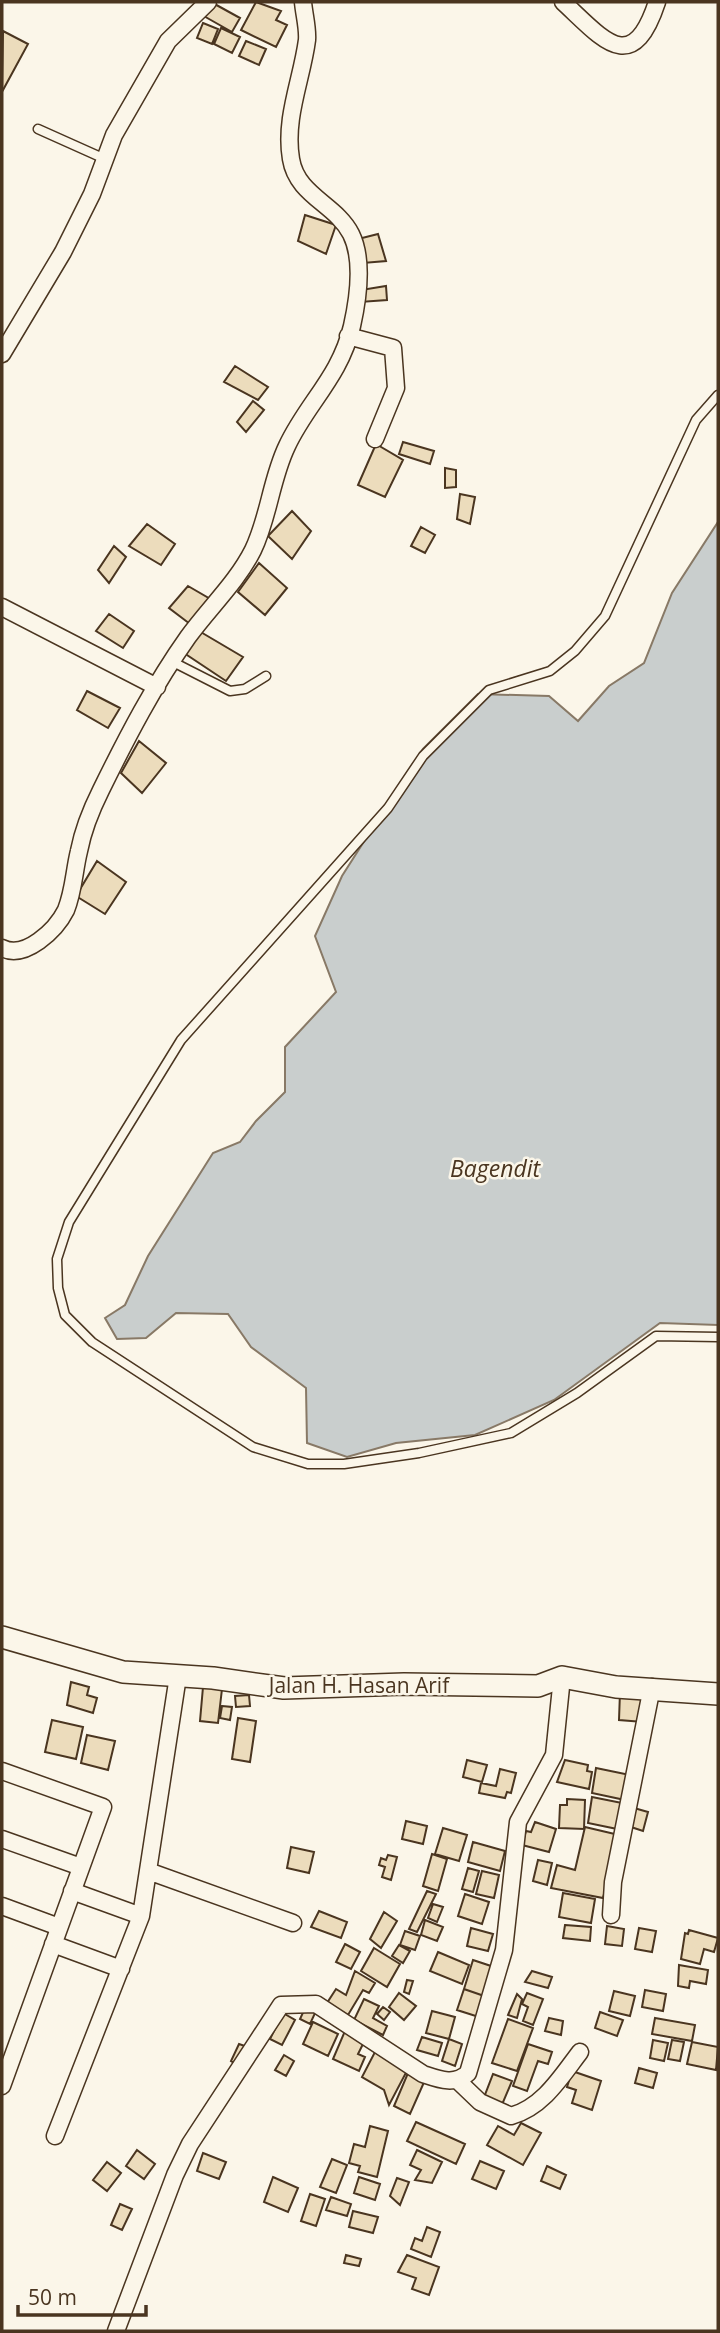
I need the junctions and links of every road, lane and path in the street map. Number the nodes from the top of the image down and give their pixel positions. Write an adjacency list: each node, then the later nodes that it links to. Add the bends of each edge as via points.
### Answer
1 (208, 2): 6 (street, via 168,41)
2 (303, 2): 7 (street, via 307,38 290,122 291,160 301,184 351,232 358,281)
3 (563, 2): 4 (street, via 611,44 623,47 644,34)
4 (657, 2)
5 (38, 129): 6 (lane)
6 (105, 159): 8 (street, via 63,252)
7 (348, 336): 10 (street, via 393,348 396,388); 12 (street, via 331,381 288,443 253,550)
8 (2, 354)
9 (718, 395): 16 (lane, via 696,420 606,616 550,671 489,690 423,756 352,851 181,1040 69,1222 57,1259 65,1315 92,1342 253,1447 308,1464 344,1464 419,1453 511,1433 656,1336)
10 (375, 439)
11 (2, 607): 14 (street)
12 (173, 662): 13 (lane, via 230,691 245,689); 14 (street)
13 (266, 676)
14 (157, 687): 15 (street, via 94,803 65,913 45,936 24,950)
15 (2, 947)
16 (718, 1337)
17 (2, 1637): 18 (main road, Jalan H. Hasan Arif, via 123,1672)
18 (178, 1676): 19 (main road, Jalan H. Hasan Arif, via 284,1688 538,1686); 25 (street)
19 (562, 1677): 20 (main road, Jalan H. Hasan Arif, via 616,1687); 35 (street, via 554,1755 518,1822 504,1950 468,2073)
20 (652, 1687): 21 (main road, Jalan H. Hasan Arif); 28 (street, via 613,1882)
21 (718, 1693)
22 (2, 1771): 24 (street, via 103,1807)
23 (2, 1839): 24 (street)
24 (81, 1867): 26 (street)
25 (148, 1871): 29 (street); 30 (street)
26 (72, 1891): 29 (street); 31 (street)
27 (2, 1906): 31 (street)
28 (611, 1915)
29 (141, 1916): 33 (street)
30 (293, 1923)
31 (59, 1927): 32 (street)
32 (53, 1944): 33 (street); 36 (street)
33 (121, 1969): 37 (street)
34 (580, 2052): 35 (street, via 547,2095 511,2116 480,2102)
35 (457, 2080): 38 (street, via 423,2074 316,2004 281,2006 180,2165)
36 (2, 2086)
37 (55, 2136)
38 (116, 2331)

